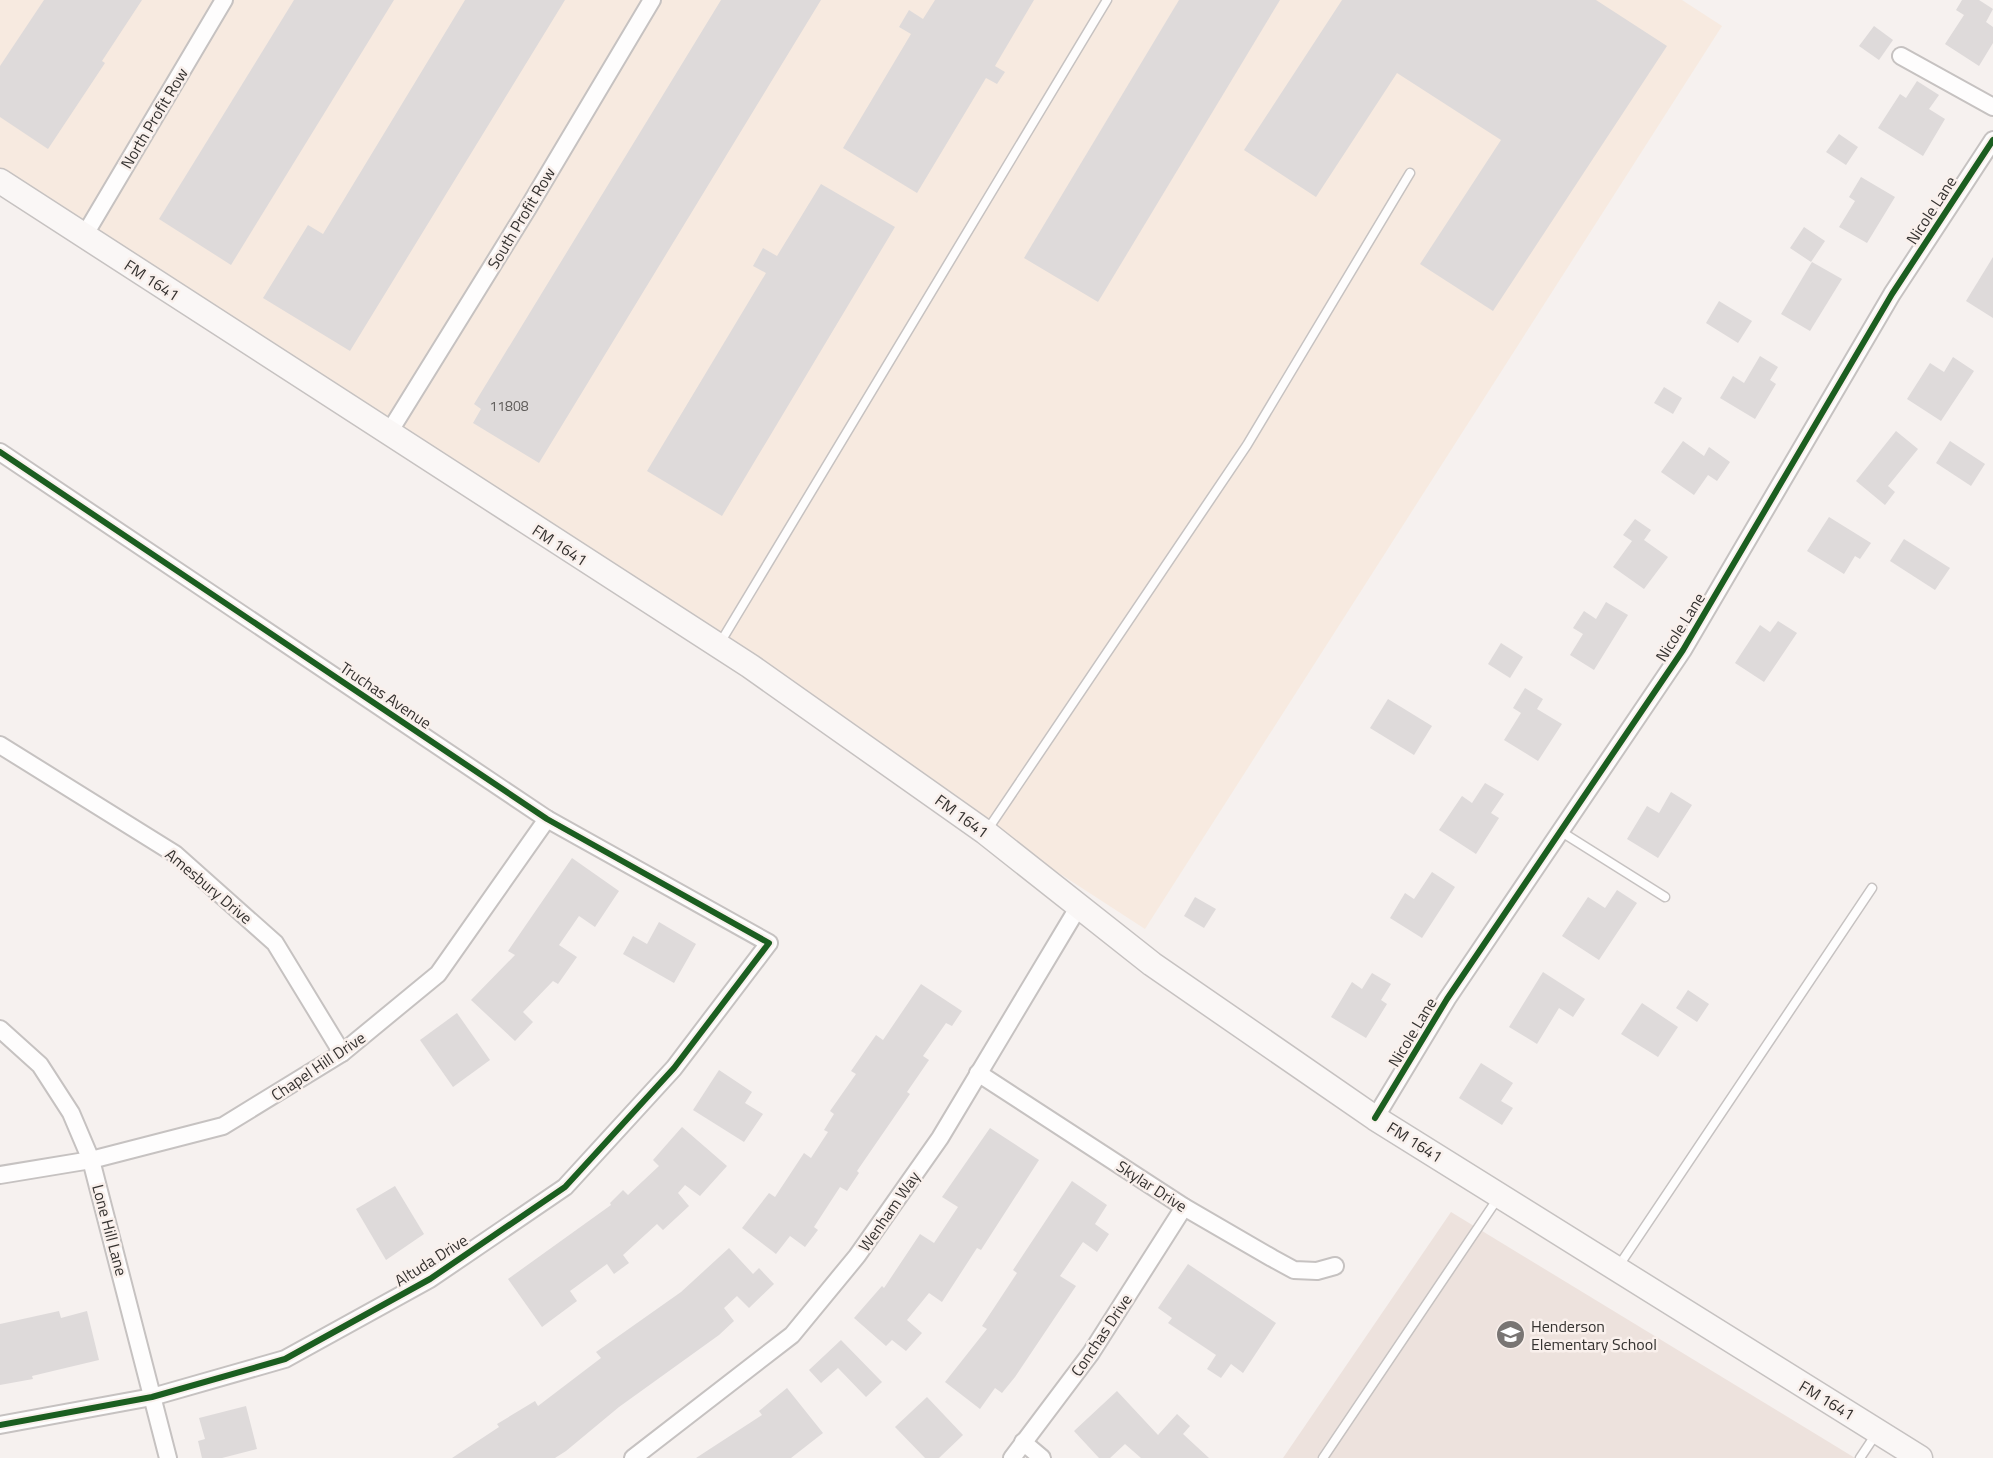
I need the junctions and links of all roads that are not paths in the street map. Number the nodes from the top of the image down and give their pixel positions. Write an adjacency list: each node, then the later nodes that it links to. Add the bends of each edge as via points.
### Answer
1 (224, 0): 9 (street, North Profit Row)
2 (652, 0): 10 (street, South Profit Row)
3 (1107, 0): 12 (lane)
4 (1901, 56): 5 (street)
5 (1993, 107)
6 (1993, 140): 15 (street, Nicole Lane, via 1892,294 1683,650)
7 (1410, 173): 16 (lane, via 1247,445)
8 (0, 181): 9 (main road, FM 1641 / FM 1641)
9 (84, 236): 10 (main road, FM 1641 / FM 1641)
10 (388, 434): 12 (main road, FM 1641 / FM 1641)
11 (0, 452): 14 (street, Truchas Avenue)
12 (718, 646): 16 (main road, FM 1641 / FM 1641)
13 (0, 745): 22 (street, Amesbury Drive, via 175,854 275,943)
14 (547, 819): 20 (street, Truchas Avenue); 22 (street, Chapel Hill Drive, via 438,974)
15 (1560, 831): 18 (lane); 24 (street, Nicole Lane, via 1447,999)
16 (985, 832): 19 (main road, FM 1641 / FM 1641)
17 (1872, 888): 30 (lane)
18 (1665, 897)
19 (1079, 906): 23 (street, Wenham Way); 24 (main road, FM 1641 / FM 1641, via 1152,964)
20 (769, 943): 31 (street, Altuda Drive, via 674,1068 565,1187 430,1279 285,1359)
21 (0, 1029): 25 (street, Lone Hill Lane, via 40,1065 71,1113)
22 (342, 1053): 25 (street, Chapel Hill Drive, via 223,1126)
23 (978, 1073): 28 (street, Skylar Drive); 36 (street, Wenham Way, via 940,1137 857,1256 792,1335)
24 (1375, 1118): 27 (main road, FM 1641 / FM 1641)
25 (91, 1160): 26 (street, Chapel Hill Drive); 31 (street, Lone Hill Lane)
26 (0, 1174)
27 (1500, 1195): 30 (main road, FM 1641 / FM 1641); 39 (lane)
28 (1184, 1207): 29 (street, Skylar Drive, via 1294,1270 1317,1271); 34 (street, Conchas Drive, via 1091,1353)
29 (1335, 1266)
30 (1616, 1270): 33 (main road, FM 1641 / FM 1641)
31 (152, 1397): 32 (street, Altuda Drive); 35 (street, Lone Hill Lane)
32 (0, 1425)
33 (1878, 1431): 40 (lane); 41 (main road, FM 1641 / FM 1641)
34 (1023, 1442): 37 (street, Conchas Drive); 38 (street)
35 (168, 1458)
36 (633, 1458)
37 (1012, 1458)
38 (1042, 1458)
39 (1323, 1458)
40 (1860, 1458)
41 (1920, 1458)

